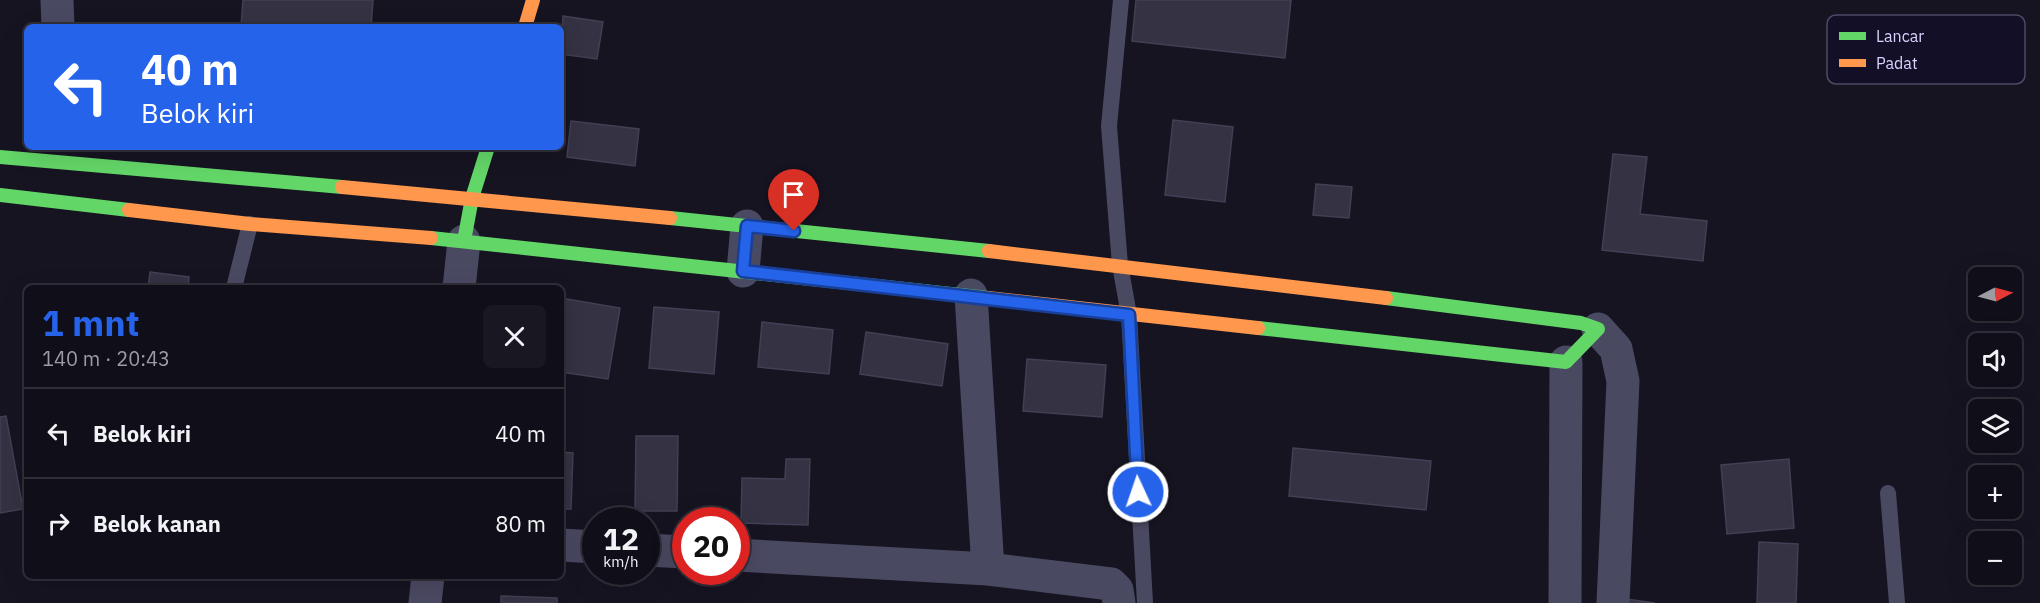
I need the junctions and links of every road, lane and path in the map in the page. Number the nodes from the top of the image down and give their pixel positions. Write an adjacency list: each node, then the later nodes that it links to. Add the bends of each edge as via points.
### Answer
1 (57, 0): 4 (street)
2 (533, 0): 5 (main road)
3 (1121, 0): 15 (lane, via 1109,126)
4 (58, 24)
5 (526, 24)
6 (487, 150): 10 (main road)
7 (62, 155): 8 (main road); 10 (main road); 11 (street)
8 (0, 157)
9 (0, 195): 11 (main road)
10 (472, 198): 13 (main road); 14 (main road)
11 (63, 201): 12 (main road)
12 (250, 224): 14 (main road); 17 (lane)
13 (747, 226): 15 (main road); 16 (street)
14 (464, 241): 16 (main road); 18 (street)
15 (1120, 265): 20 (lane); 21 (main road, via 1581,323)
16 (743, 271): 19 (main road)
17 (235, 285)
18 (459, 285)
19 (971, 295): 20 (main road); 27 (street)
20 (1129, 315): 22 (main road); 31 (lane)
21 (1598, 329): 22 (main road); 33 (street, via 1616,349 1623,381)
22 (1566, 362): 32 (street)
23 (1888, 493): 34 (lane)
24 (564, 545): 25 (street)
25 (582, 546)
26 (750, 556): 27 (street)
27 (988, 569): 30 (street, via 1111,584 1117,590)
28 (428, 579): 29 (street)
29 (425, 603)
30 (1119, 603)
31 (1144, 603)
32 (1564, 603)
33 (1613, 603)
34 (1897, 603)

